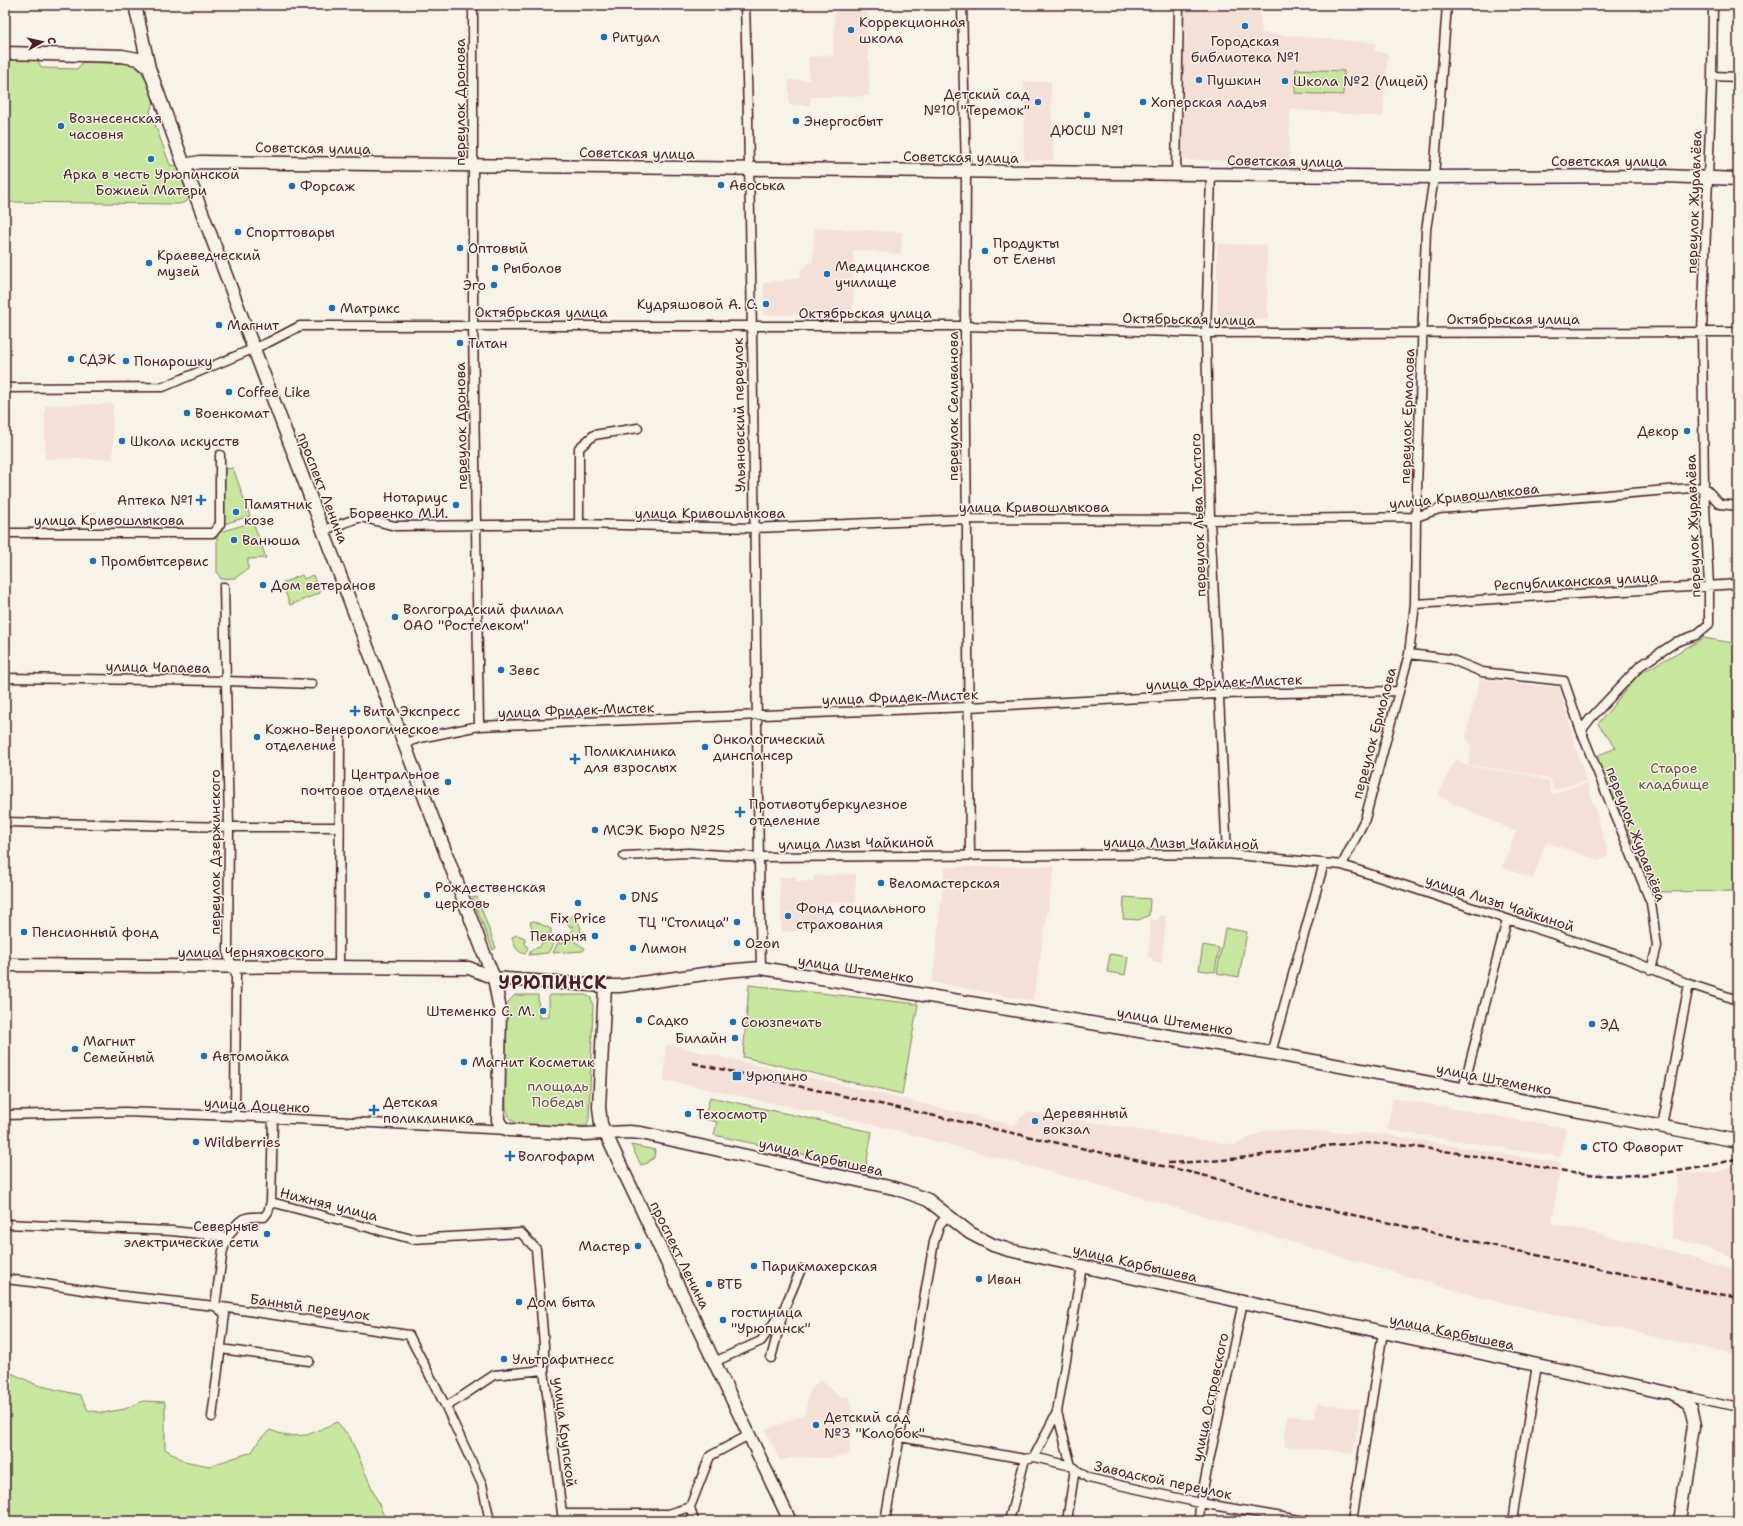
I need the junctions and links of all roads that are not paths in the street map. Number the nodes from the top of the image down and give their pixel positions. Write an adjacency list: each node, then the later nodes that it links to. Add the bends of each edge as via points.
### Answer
1 (135, 5): 9 (main road, проспект Ленина)
2 (473, 5): 13 (street, переулок Дронова)
3 (745, 5): 14 (street, Ульяновский переулок)
4 (962, 5): 15 (street, переулок Селиванова)
5 (1179, 5): 16 (street)
6 (1447, 5): 18 (street, переулок Ермолова)
7 (1713, 5): 10 (street, переулок Журавлёва)
8 (5, 53): 9 (main road, via 122,56 138,59)
9 (149, 68): 12 (main road, проспект Ленина)
10 (1712, 76): 11 (street); 19 (street, переулок Журавлёва)
11 (1738, 77)
12 (184, 165): 13 (main road, Советская улица, via 200,162); 28 (main road, проспект Ленина)
13 (474, 165): 14 (main road, Советская улица); 21 (street, переулок Дронова)
14 (750, 170): 15 (main road, Советская улица); 22 (street, Ульяновский переулок)
15 (966, 172): 16 (main road, Советская улица); 23 (street, переулок Селиванова)
16 (1176, 175): 17 (main road, Советская улица)
17 (1211, 175): 18 (main road, Советская улица); 27 (street, переулок Льва Толстого)
18 (1434, 177): 19 (main road, Советская улица); 24 (street, переулок Ермолова, via 1426,230)
19 (1708, 178): 20 (main road, Советская улица); 25 (street, переулок Журавлёва)
20 (1738, 179)
21 (473, 325): 22 (street, Октябрьская улица); 28 (street, Октябрьская улица, via 300,326); 38 (street, переулок Дронова)
22 (751, 326): 23 (street, Октябрьская улица); 39 (street, Ульяновский переулок)
23 (965, 326): 27 (street, Октябрьская улица); 35 (street, переулок Селиванова)
24 (1423, 332): 25 (street, Октябрьская улица); 27 (street, Октябрьская улица); 34 (street, переулок Ермолова)
25 (1702, 332): 26 (street, Октябрьская улица); 32 (street, переулок Журавлёва)
26 (1738, 332)
27 (1206, 333): 36 (street, переулок Льва Толстого)
28 (254, 348): 29 (street, Октябрьская улица, via 163,387); 40 (main road, проспект Ленина)
29 (5, 388)
30 (638, 428): 37 (street, via 594,434 579,448)
31 (220, 456): 41 (street, улица Кривошлыкова, via 220,524 213,533)
32 (1704, 487): 33 (street, via 1720,504); 34 (street, улица Кривошлыкова, via 1439,509); 44 (street, переулок Журавлёва)
33 (1738, 506)
34 (1416, 517): 36 (street, улица Кривошлыкова); 45 (street, переулок Ермолова)
35 (967, 519): 36 (street, улица Кривошлыкова); 39 (street, улица Кривошлыкова); 52 (street, переулок Селиванова)
36 (1210, 520): 51 (street, переулок Льва Толстого)
37 (578, 524): 38 (street, улица Кривошлыкова); 39 (street, улица Кривошлыкова)
38 (475, 525): 40 (street, улица Кривошлыкова, via 395,526 361,517); 54 (street, переулок Дронова)
39 (754, 528): 53 (street, Ульяновский переулок)
40 (324, 530): 57 (main road, проспект Ленина)
41 (5, 533)
42 (1738, 584): 44 (street, Республиканская улица)
43 (224, 586): 48 (street, переулок Дзержинского)
44 (1709, 586): 45 (street, Республиканская улица); 55 (street, переулок Журавлёва, via 1709,624 1696,635 1676,642 1640,666)
45 (1415, 604): 46 (street, переулок Ермолова)
46 (1409, 654): 50 (street, переулок Ермолова); 55 (street, via 1450,659 1482,672 1564,681)
47 (5, 678): 48 (street, улица Чапаева)
48 (226, 681): 49 (street, улица Чапаева); 59 (street, переулок Дзержинского)
49 (312, 684)
50 (1398, 691): 51 (street, улица Фридек-Мистек); 66 (street, переулок Ермолова, via 1365,819)
51 (1219, 694): 52 (street, улица Фридек-Мистек); 61 (street, переулок Льва Толстого)
52 (968, 708): 53 (street, улица Фридек-Мистек); 62 (street, переулок Селиванова)
53 (756, 716): 54 (street, улица Фридек-Мистек); 64 (street, Ульяновский переулок)
54 (479, 726): 57 (street, улица Фридек-Мистек)
55 (1581, 731): 72 (street, переулок Журавлёва, via 1651,903 1657,946)
56 (340, 734): 60 (street)
57 (405, 743): 73 (main road, проспект Ленина)
58 (5, 822): 59 (street)
59 (229, 826): 60 (street); 69 (street, переулок Дзержинского, via 228,955)
60 (338, 827): 70 (street)
61 (1227, 854): 62 (street, улица Лизы Чайкиной); 65 (street, улица Лизы Чайкиной)
62 (970, 855): 64 (street, улица Лизы Чайкиной)
63 (624, 856): 64 (street, улица Лизы Чайкиной, via 688,853)
64 (759, 857): 71 (street, Ульяновский переулок)
65 (1324, 863): 66 (street, улица Лизы Чайкиной); 77 (street)
66 (1342, 865): 67 (street, улица Лизы Чайкиной)
67 (1507, 920): 72 (street, улица Лизы Чайкиной, via 1620,956); 78 (street)
68 (5, 965): 69 (main road, улица Черняховского)
69 (231, 966): 70 (main road, улица Черняховского); 80 (street, переулок Дзержинского, via 236,975)
70 (339, 967): 73 (main road, улица Черняховского, via 469,968)
71 (761, 968): 75 (main road, улица Штеменко); 77 (main road, улица Штеменко)
72 (1651, 970): 74 (street, улица Лизы Чайкиной)
73 (494, 978): 75 (main road); 83 (main road, via 500,1010 498,1120 502,1127)
74 (1689, 984): 76 (street, улица Лизы Чайкиной); 82 (street)
75 (605, 986): 84 (main road, via 599,1107)
76 (1738, 1000)
77 (1271, 1053): 78 (main road, улица Штеменко)
78 (1463, 1088): 82 (main road, улица Штеменко)
79 (5, 1115): 80 (street, улица Доценко, via 126,1112)
80 (235, 1116): 81 (street, улица Доценко)
81 (273, 1118): 83 (street, улица Доценко); 86 (street)
82 (1662, 1126): 85 (main road, улица Штеменко)
83 (508, 1130): 84 (main road)
84 (605, 1133): 87 (main road, улица Карбышева, via 641,1133 898,1189 928,1200); 101 (main road, проспект Ленина)
85 (1738, 1141)
86 (271, 1202): 89 (street, Нижняя улица, via 412,1239); 90 (street, Нижняя улица, via 264,1217 246,1216)
87 (948, 1215): 91 (main road, улица Карбышева, via 970,1233 993,1245); 110 (street, via 940,1224 934,1244)
88 (5, 1224): 90 (street, via 172,1231)
89 (521, 1233): 103 (street, улица Крупской, via 536,1249)
90 (228, 1237): 95 (street, via 223,1250)
91 (1082, 1266): 94 (main road, улица Карбышева); 107 (street)
92 (801, 1269): 96 (street)
93 (5, 1279): 95 (street, Банный переулок)
94 (1243, 1302): 97 (main road, улица Карбышева); 114 (street, улица Островского)
95 (215, 1306): 98 (street, via 225,1314); 105 (street, Банный переулок, via 409,1335)
96 (784, 1310): 99 (street); 101 (street, via 761,1341)
97 (1382, 1332): 102 (main road, улица Карбышева); 125 (street)
98 (221, 1349): 100 (street); 108 (street)
99 (771, 1358)
100 (309, 1361)
101 (714, 1362): 109 (main road, проспект Ленина)
102 (1537, 1365): 104 (main road, улица Карбышева); 126 (street)
103 (544, 1370): 105 (street, via 494,1376); 116 (street, улица Крупской)
104 (1673, 1394): 106 (street); 127 (main road, via 1686,1402 1691,1409 1695,1425)
105 (446, 1406): 117 (street, Банный переулок, via 482,1484)
106 (1738, 1408)
107 (1057, 1412): 111 (street); 113 (street)
108 (212, 1417)
109 (749, 1435): 115 (street, via 710,1456); 119 (main road, проспект Ленина)
110 (900, 1437): 112 (street, Заводской переулок); 120 (street)
111 (1034, 1457): 112 (street, Заводской переулок); 113 (street, Заводской переулок)
112 (1025, 1459): 121 (street)
113 (1073, 1467): 114 (street, Заводской переулок, via 1088,1478); 122 (street)
114 (1200, 1503): 123 (street, улица Островского); 124 (street, Заводской переулок)
115 (690, 1507): 116 (street, via 668,1514); 118 (street)
116 (562, 1517)
117 (490, 1521)
118 (694, 1521)
119 (790, 1521)
120 (885, 1521)
121 (1009, 1521)
122 (1067, 1521)
123 (1199, 1521)
124 (1306, 1521)
125 (1352, 1521)
126 (1512, 1521)
127 (1681, 1521)

